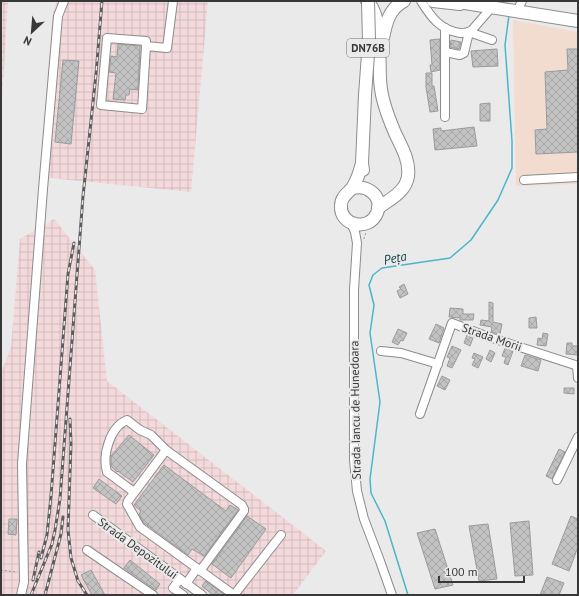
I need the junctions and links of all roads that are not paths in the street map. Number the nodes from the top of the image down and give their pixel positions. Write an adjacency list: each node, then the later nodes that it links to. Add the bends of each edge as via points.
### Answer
1 (64, 1): 43 (street, via 58,16 22,464 24,582)
2 (173, 1): 15 (street, via 167,48)
3 (368, 1): 17 (highway, via 378,20); 19 (highway, DN76B, bridge, via 369,41)
4 (404, 1): 17 (highway, via 395,7 390,15)
5 (421, 1): 12 (street)
6 (434, 1): 8 (highway)
7 (452, 1): 8 (highway)
8 (495, 5): 9 (highway); 13 (street)
9 (519, 5): 10 (highway); 11 (highway)
10 (578, 16)
11 (578, 22)
12 (445, 28): 13 (street, via 455,32); 16 (street)
13 (469, 32): 14 (street); 16 (street, via 463,55)
14 (492, 40)
15 (146, 46): 15 (street, via 146,41 106,38 101,105 142,109)
16 (445, 52): 18 (street)
17 (379, 57): 20 (highway, via 383,100)
18 (445, 117)
19 (362, 163): 23 (highway, DN76B); 24 (highway, DN76B)
20 (408, 165): 24 (highway, via 403,179 396,187 386,192); 25 (highway, via 406,184 397,195)
21 (578, 177): 22 (street)
22 (524, 180)
23 (351, 189): 24 (highway, via 361,187); 26 (highway, via 342,199 341,205 344,216)
24 (370, 191): 25 (highway, via 376,197)
25 (378, 208): 27 (highway, via 374,218)
26 (351, 223): 27 (highway); 28 (street, Strada Iancu de Hunedoara)
27 (364, 224): 28 (street, Strada Iancu de Hunedoara)
28 (357, 243): 47 (street, Strada Iancu de Hunedoara, via 354,290 354,460 357,491 364,519)
29 (381, 352): 30 (street, via 401,352)
30 (438, 364): 31 (street, Strada Morii, via 452,323); 33 (street, Strada Morii)
31 (577, 366): 32 (street)
32 (578, 378)
33 (420, 414)
34 (578, 437): 36 (street)
35 (166, 450): 37 (street); 37 (street, via 151,435 128,420 114,433 106,447 107,472); 41 (street, via 244,509)
36 (557, 480)
37 (134, 492): 41 (street, via 127,504 137,519 137,524)
38 (93, 515): 42 (street, Strada Depozitului)
39 (281, 535): 41 (street, via 234,595)
40 (87, 550): 44 (street)
41 (199, 570): 42 (street)
42 (183, 581): 45 (street, via 173,588); 46 (street, Strada Depozitului)
43 (21, 595)
44 (153, 595)
45 (184, 595)
46 (202, 595)
47 (392, 595)

